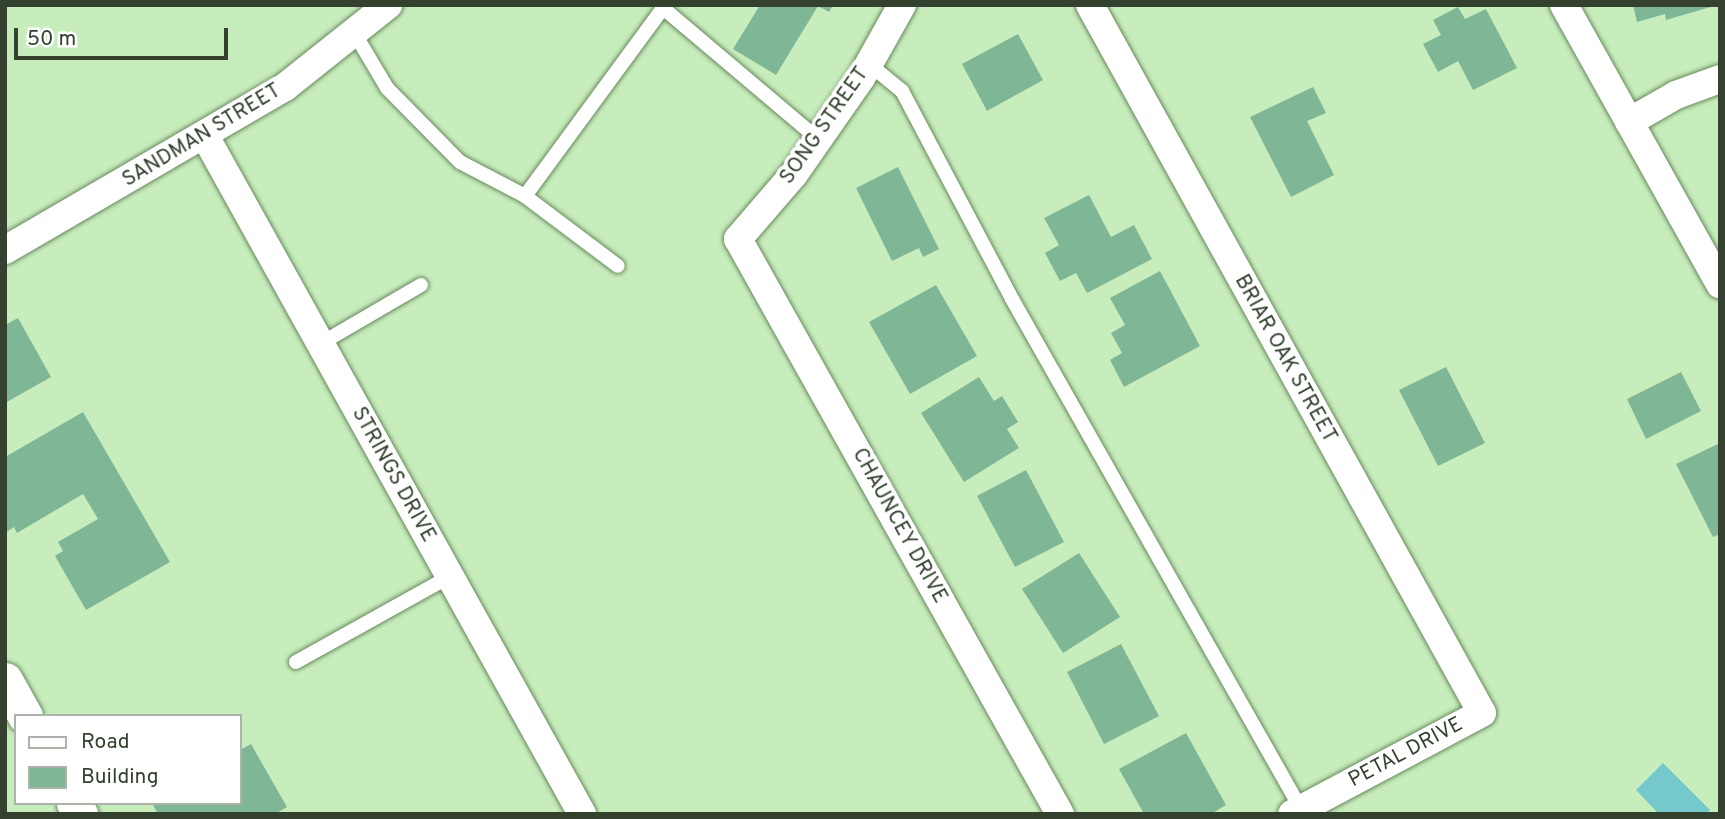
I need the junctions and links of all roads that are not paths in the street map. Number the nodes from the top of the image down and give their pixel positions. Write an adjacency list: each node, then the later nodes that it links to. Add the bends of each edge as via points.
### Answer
1 (388, 5): 6 (street, SANDMAN STREET)
2 (902, 5): 7 (street, SONG STREET)
3 (1090, 5): 22 (street, BRIAR OAK STREET)
4 (1564, 5): 9 (street)
5 (663, 6): 11 (lane); 12 (lane)
6 (355, 34): 10 (street, SANDMAN STREET, via 285,87); 12 (lane, via 387,88 460,162)
7 (869, 64): 11 (street, SONG STREET); 24 (lane, via 902,91)
8 (1720, 79): 9 (street, via 1676,95)
9 (1629, 122): 16 (street)
10 (205, 136): 14 (street, SANDMAN STREET); 18 (street, STRINGS DRIVE)
11 (818, 139): 13 (street, SONG STREET)
12 (525, 196): 15 (lane)
13 (738, 239): 26 (street, CHAUNCEY DRIVE)
14 (5, 250)
15 (618, 265)
16 (1720, 284)
17 (421, 285): 18 (lane)
18 (320, 344): 19 (street, STRINGS DRIVE)
19 (449, 577): 20 (lane); 25 (street, STRINGS DRIVE)
20 (296, 662)
21 (5, 680): 23 (street)
22 (1482, 713): 24 (street, PETAL DRIVE)
23 (17, 714)
24 (1296, 811)
25 (582, 814)
26 (1060, 814)

